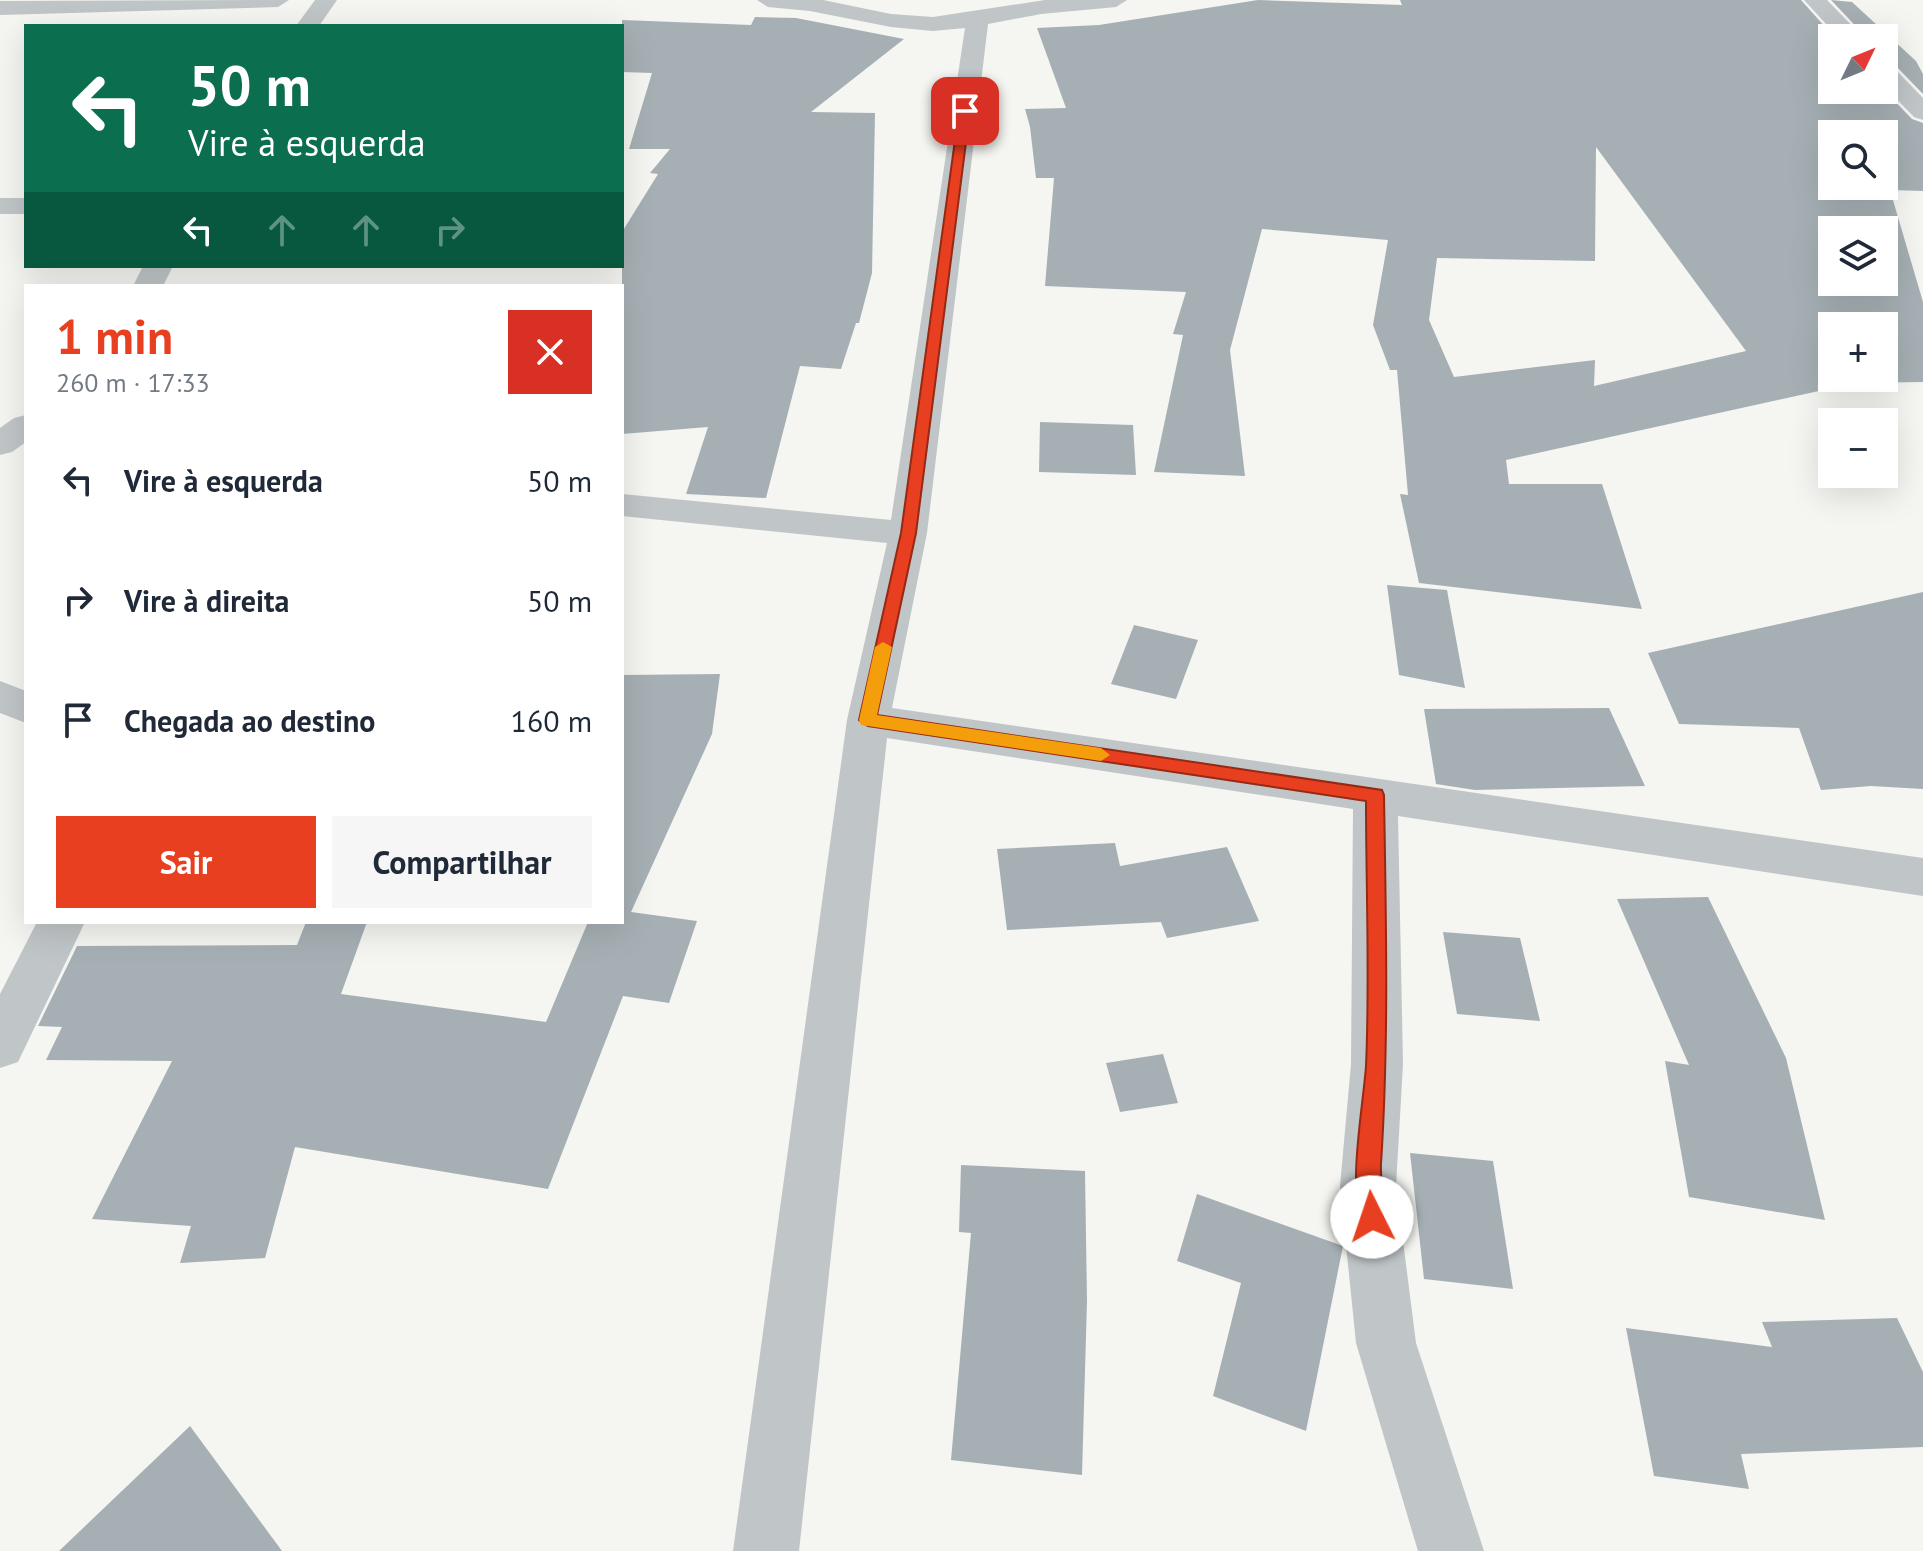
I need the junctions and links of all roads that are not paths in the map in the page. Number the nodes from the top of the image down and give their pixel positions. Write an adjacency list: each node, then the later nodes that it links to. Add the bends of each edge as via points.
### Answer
1 (278, 0): 8 (street)
2 (326, 0): 10 (street)
3 (768, 0): 4 (street)
4 (803, 0): 9 (street, via 886,19 930,24)
5 (1116, 0): 7 (street)
6 (1815, 0): 11 (street)
7 (1030, 4): 9 (street)
8 (0, 8)
9 (977, 21): 19 (street)
10 (308, 24)
11 (1838, 24)
12 (1898, 86): 13 (street)
13 (1923, 112)
14 (0, 206): 15 (street)
15 (24, 206)
16 (24, 427): 17 (street)
17 (0, 445)
18 (624, 505): 19 (street)
19 (908, 533): 22 (street)
20 (0, 696): 21 (street)
21 (24, 707)
22 (868, 720): 23 (street); 27 (street)
23 (1375, 795): 24 (street); 28 (street, via 1377,1064 1368,1186 1386,1343)
24 (1923, 877)
25 (60, 924): 26 (street)
26 (0, 1046)
27 (766, 1551)
28 (1451, 1551)

